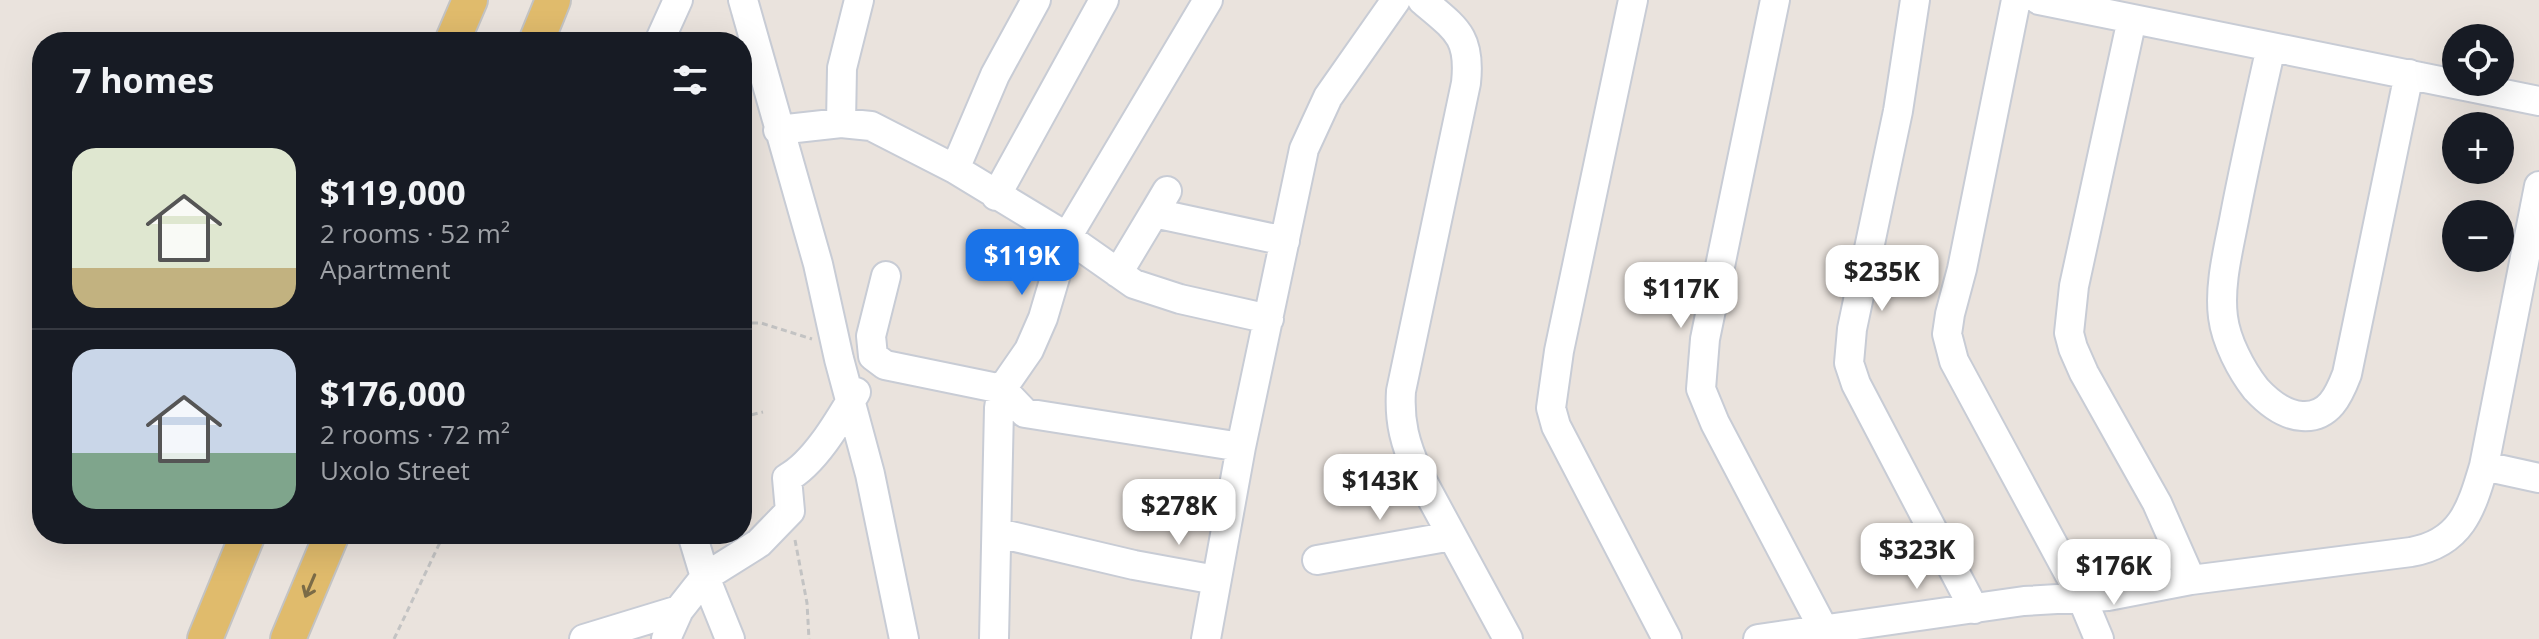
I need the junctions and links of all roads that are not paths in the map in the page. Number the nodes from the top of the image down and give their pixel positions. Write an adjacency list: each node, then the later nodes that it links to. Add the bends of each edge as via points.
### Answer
1 (470, 0): 17 (main road)
2 (553, 0): 18 (main road)
3 (678, 0): 19 (street)
4 (743, 0): 20 (street)
5 (859, 0): 25 (street, via 842,68)
6 (1036, 0): 27 (street, via 995,75)
7 (1104, 0): 29 (street)
8 (1208, 0): 30 (street)
9 (1396, 0): 31 (street, via 1310,131)
10 (1422, 0): 42 (street, via 1462,38 1468,60 1400,415 1405,446)
11 (1633, 0): 63 (street, via 1551,408)
12 (1775, 0): 53 (street, via 1705,339 1701,389)
13 (1915, 0): 51 (street, via 1849,363)
14 (2016, 0): 50 (street, via 1947,334 1954,361)
15 (2039, 0): 16 (street)
16 (2132, 19): 22 (street); 49 (street, via 2074,286 2069,333 2084,373 2157,503)
17 (456, 32)
18 (540, 32)
19 (664, 32)
20 (752, 32)
21 (752, 33): 26 (street)
22 (2271, 47): 23 (street); 23 (street, via 2223,281 2223,320 2252,383 2269,403 2299,416 2329,408 2347,374)
23 (2409, 74): 24 (street)
24 (2539, 101)
25 (841, 123): 26 (street); 27 (street, via 871,126)
26 (778, 130): 37 (street, via 818,264)
27 (955, 169): 29 (street)
28 (2539, 186): 39 (street)
29 (996, 196): 30 (street)
30 (1067, 237): 32 (street); 36 (street, via 1043,318)
31 (1285, 241): 32 (street, via 1160,202); 34 (street)
32 (1118, 273): 34 (street, via 1151,291)
33 (886, 276): 35 (street, via 871,336 873,356)
34 (1269, 319): 38 (street)
35 (879, 360): 36 (street); 37 (street)
36 (1002, 389): 38 (street, via 1025,413); 41 (street)
37 (850, 402): 47 (street, via 810,460 787,478 790,511 759,543); 59 (street)
38 (1241, 447): 48 (street)
39 (2484, 466): 40 (street); 49 (street, via 2465,518 2432,547)
40 (2539, 478)
41 (998, 533): 48 (street); 60 (street)
42 (1452, 536): 46 (street); 62 (street)
43 (244, 544): 54 (main road)
44 (328, 544): 55 (main road, one-way to 55)
45 (695, 544): 47 (street)
46 (1317, 560)
47 (705, 577): 52 (street); 58 (street)
48 (1216, 580): 61 (street)
49 (2191, 580): 50 (street)
50 (2081, 596): 51 (street); 65 (street)
51 (1974, 609): 53 (street)
52 (679, 610): 56 (street); 57 (street)
53 (1824, 630): 64 (street)
54 (205, 639)
55 (288, 639)
56 (584, 639)
57 (666, 639)
58 (730, 639)
59 (904, 639)
60 (994, 639)
61 (1206, 639)
62 (1508, 639)
63 (1667, 639)
64 (1758, 639)
65 (2099, 639)

